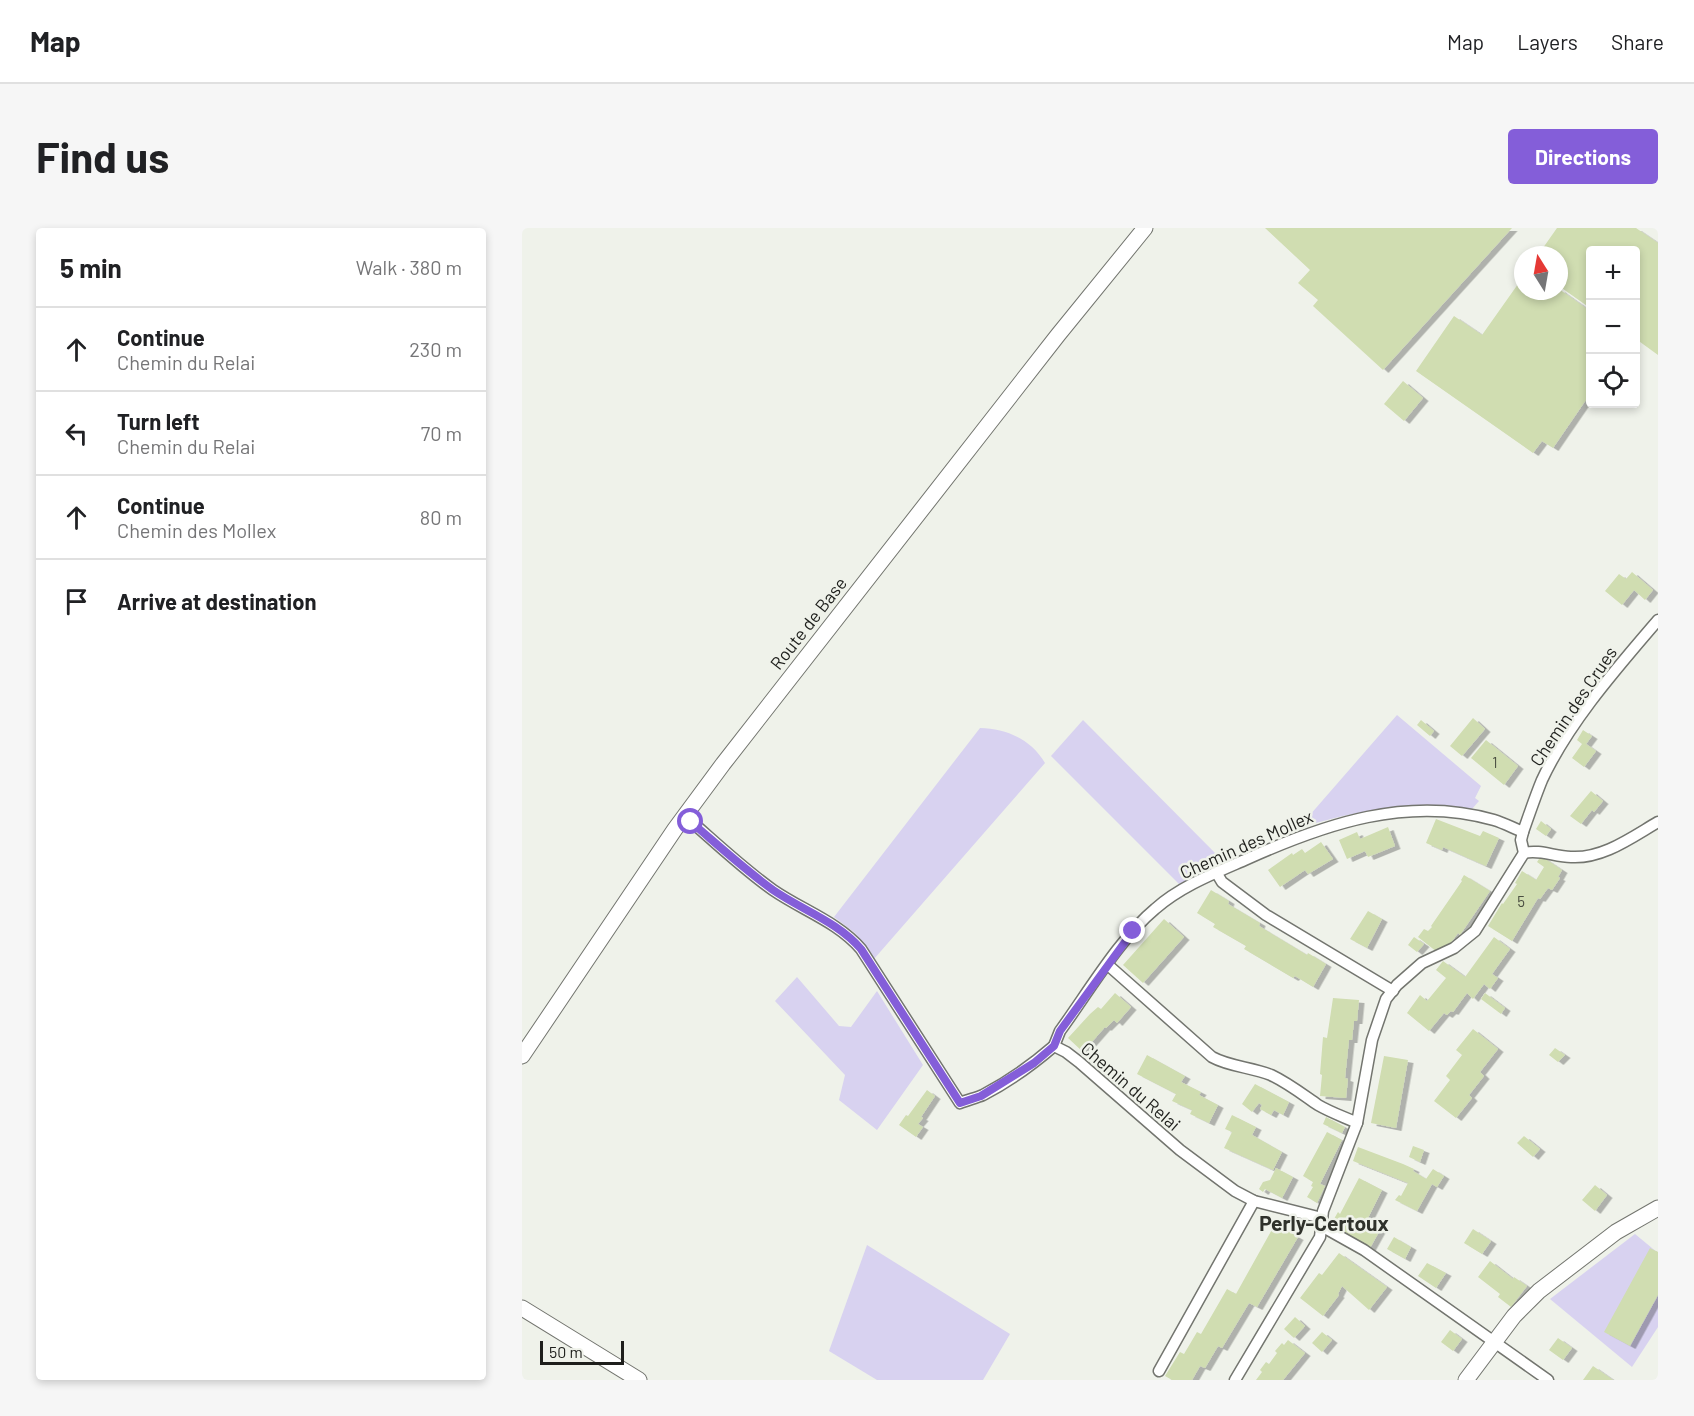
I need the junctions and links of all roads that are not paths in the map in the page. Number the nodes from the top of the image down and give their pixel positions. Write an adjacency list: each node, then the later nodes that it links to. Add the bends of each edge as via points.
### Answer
1 (1145, 228): 3 (main road, Route de Base)
2 (1658, 620): 5 (street, Chemin des Crues, via 1571,732 1543,779)
3 (685, 816): 10 (street, Chemin du Relai, via 772,889 838,929 861,949 960,1103 981,1096); 11 (main road, Route de Base)
4 (1658, 822): 6 (street, via 1595,854 1571,857)
5 (1523, 832): 6 (street, Chemin des Crues); 7 (street, Chemin des Mollex, via 1470,814 1418,810 1344,821 1278,844)
6 (1524, 853): 9 (street, via 1475,930 1454,948 1422,963)
7 (1216, 872): 8 (street, Chemin des Mollex, via 1155,909); 9 (street, via 1222,882 1266,915)
8 (1108, 965): 10 (street, Chemin des Mollex, via 1060,1031); 12 (street, via 1212,1057 1284,1081)
9 (1393, 991): 12 (street, via 1376,1022)
10 (1054, 1046): 13 (street, Chemin du Relai, via 1079,1062 1189,1157)
11 (522, 1056)
12 (1357, 1123): 15 (street)
13 (1254, 1201): 15 (street, Chemin du Relai); 18 (street)
14 (1658, 1208): 17 (main road, via 1616,1232 1549,1282)
15 (1322, 1223): 17 (street, Chemin du Relai); 20 (street, via 1320,1237)
16 (522, 1308): 19 (main road)
17 (1495, 1342): 21 (main road); 22 (street, Chemin du Relai)
18 (1159, 1371)
19 (639, 1380)
20 (1235, 1380)
21 (1466, 1380)
22 (1548, 1380)

